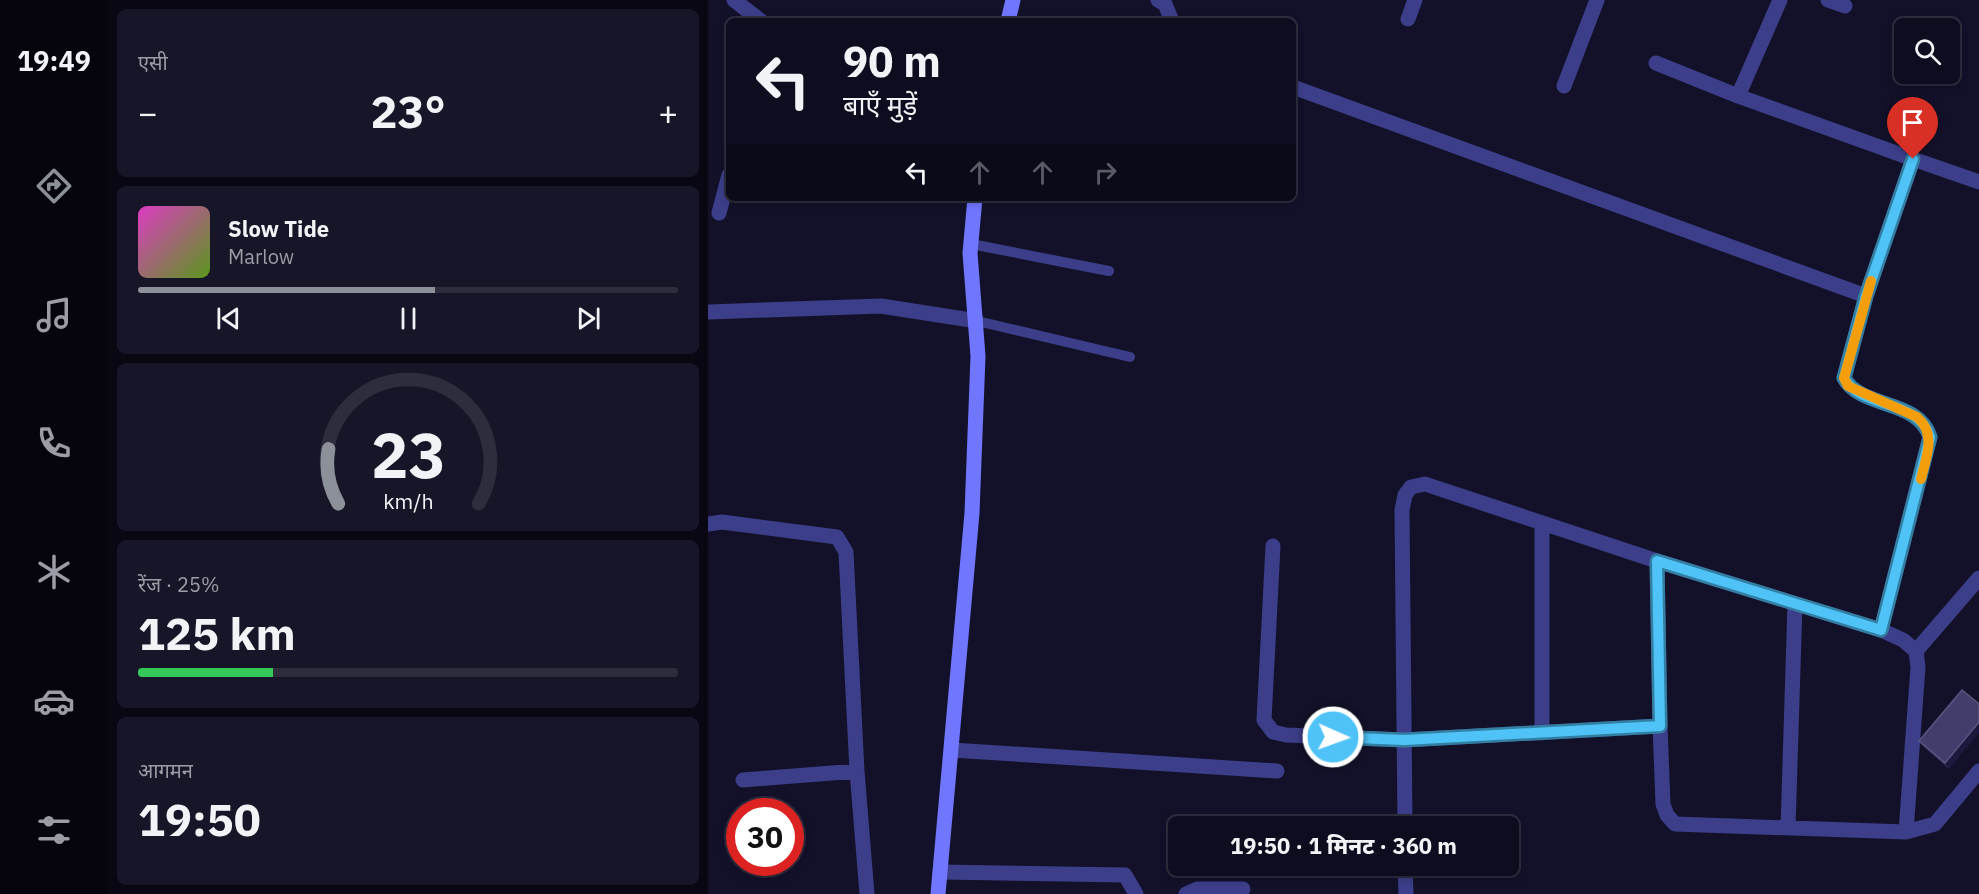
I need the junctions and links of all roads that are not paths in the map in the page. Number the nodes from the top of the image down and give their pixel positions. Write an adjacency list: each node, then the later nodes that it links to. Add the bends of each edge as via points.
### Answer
1 (734, 0): 9 (street)
2 (1013, 0): 10 (street)
3 (1158, 0): 11 (street, via 1165,4)
4 (1416, 0): 12 (street)
5 (1597, 0): 14 (street)
6 (1779, 0): 16 (street)
7 (1828, 0): 8 (street)
8 (1845, 6)
9 (757, 18)
10 (1009, 18)
11 (1171, 18)
12 (1408, 19)
13 (1656, 63): 16 (street)
14 (1564, 86)
15 (1296, 88): 24 (street)
16 (1738, 96): 17 (street)
17 (1913, 159): 18 (street); 24 (street)
18 (1979, 182)
19 (726, 186): 21 (street)
20 (975, 201): 22 (street)
21 (719, 213)
22 (970, 244): 23 (lane); 26 (street)
23 (1109, 271)
24 (1866, 296): 34 (street, via 1844,378 1848,386 1917,417 1926,425 1930,437)
25 (708, 312): 26 (street, via 881,306)
26 (977, 321): 27 (lane); 39 (street, via 972,513)
27 (1130, 357)
28 (1542, 523): 31 (street); 37 (street); 38 (street, via 1425,484 1411,487 1405,495)
29 (708, 524): 40 (street, via 722,522 837,537 843,544)
30 (1273, 546): 38 (street, via 1264,720 1273,732 1286,735)
31 (1657, 561): 33 (street); 36 (street)
32 (1979, 578): 35 (street)
33 (1795, 604): 34 (street); 45 (street)
34 (1881, 630): 35 (street)
35 (1916, 651): 46 (street)
36 (1660, 726): 37 (street); 45 (street, via 1663,804 1675,824)
37 (1542, 733): 38 (street)
38 (1404, 740): 44 (street)
39 (952, 750): 41 (street); 47 (street)
40 (857, 771): 43 (street); 50 (street)
41 (1277, 771)
42 (1979, 771): 46 (street, via 1935,824)
43 (743, 780)
44 (1405, 816)
45 (1788, 828): 46 (street)
46 (1906, 832)
47 (940, 872): 51 (street); 52 (street, via 1125,875)
48 (1405, 876): 54 (street)
49 (1243, 889): 53 (street, via 1197,889)
50 (867, 894)
51 (939, 894)
52 (1136, 894)
53 (1186, 894)
54 (1406, 894)

